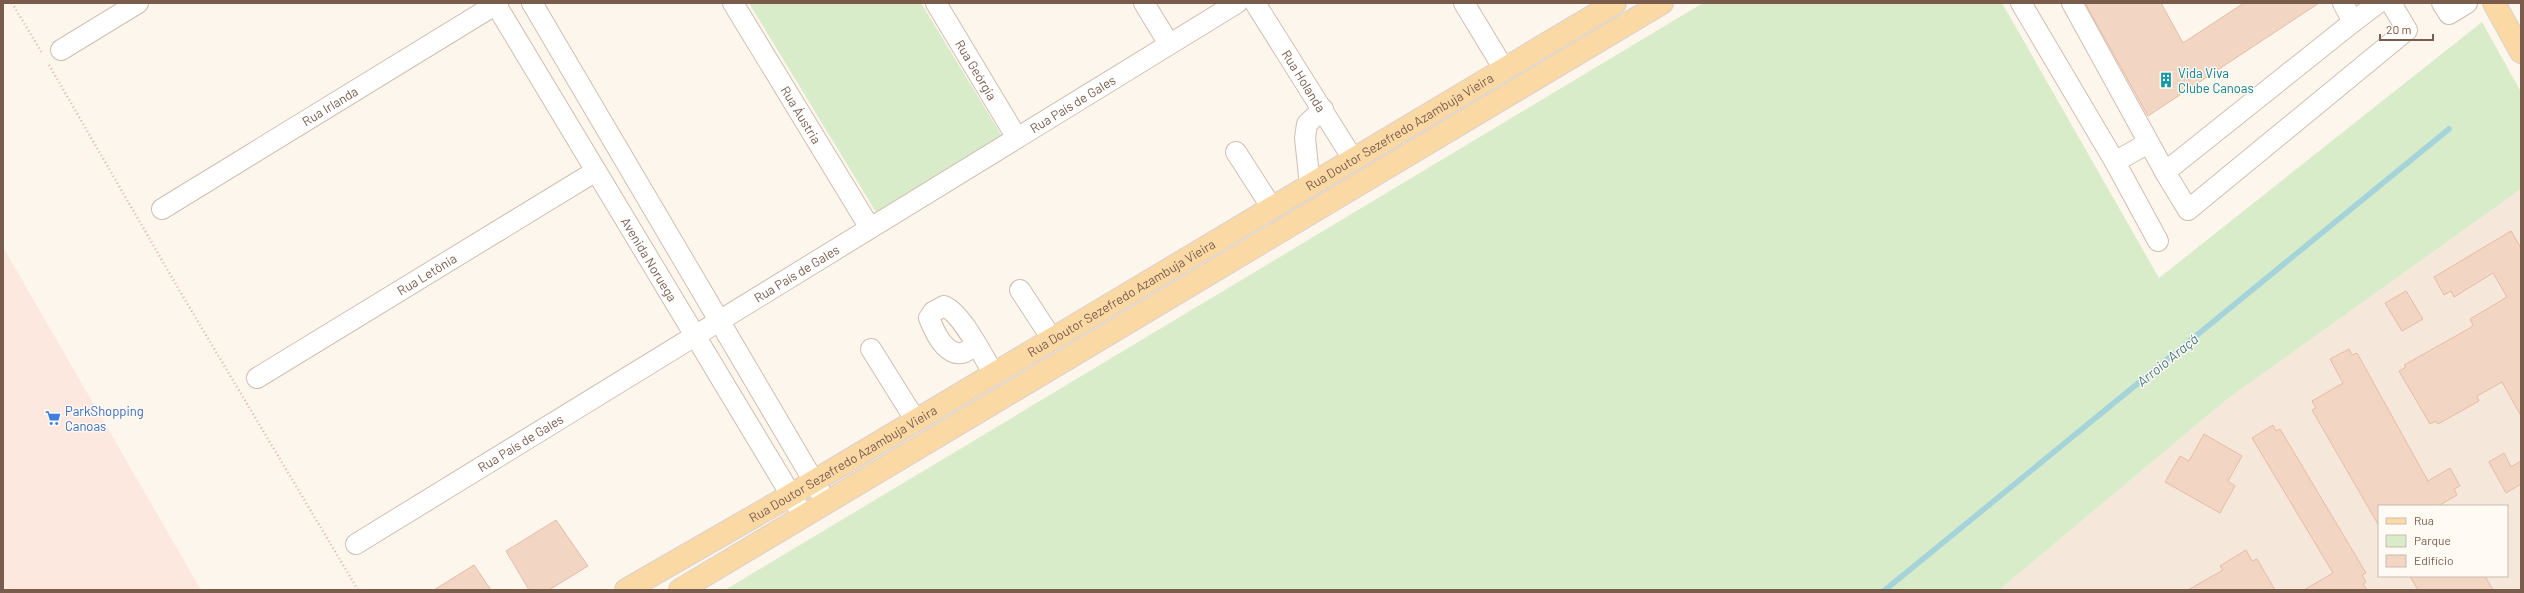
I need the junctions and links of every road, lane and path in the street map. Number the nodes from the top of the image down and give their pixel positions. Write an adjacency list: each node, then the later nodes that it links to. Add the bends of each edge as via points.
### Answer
1 (12, 3): 24 (path)
2 (138, 3): 24 (street)
3 (497, 3): 32 (street, Avenida Noruega); 36 (street, Rua Irlanda)
4 (532, 3): 40 (street)
5 (733, 3): 37 (street, Rua Áustria)
6 (936, 3): 27 (street, Rua Geórgia)
7 (1144, 3): 22 (street)
8 (1237, 3): 22 (street, Rua País de Gales)
9 (1255, 3): 26 (street, Rua Holanda)
10 (1464, 3): 25 (street)
11 (1615, 3): 25 (main road, Rua Doutor Sezefredo Azambuja Vieira)
12 (1662, 3): 50 (main road, Rua Doutor Sezefredo Azambuja Vieira)
13 (2021, 3): 31 (street)
14 (2072, 3): 28 (street)
15 (2343, 3): 21 (street)
16 (2378, 3): 21 (street)
17 (2391, 3): 33 (street, via 2407,30 2188,210)
18 (2442, 3): 19 (street, via 2449,14)
19 (2467, 3)
20 (2494, 3): 23 (main road)
21 (2353, 22): 33 (street)
22 (1169, 44): 27 (street, Rua País de Gales)
23 (2521, 52)
24 (50, 56): 53 (path, via 178,288)
25 (1504, 70): 30 (main road, Rua Doutor Sezefredo Azambuja Vieira)
26 (1323, 109): 30 (street, Rua Holanda); 34 (street, via 1308,124 1306,138)
27 (1017, 138): 37 (street, Rua País de Gales)
28 (2148, 143): 31 (street); 33 (street)
29 (1236, 152): 35 (street)
30 (1354, 160): 34 (main road, Rua Doutor Sezefredo Azambuja Vieira)
31 (2115, 162): 38 (street)
32 (596, 171): 41 (street, Avenida Noruega); 46 (street, Rua Letônia)
33 (2165, 172)
34 (1310, 185): 35 (main road, Rua Doutor Sezefredo Azambuja Vieira)
35 (1272, 208): 42 (main road, Rua Doutor Sezefredo Azambuja Vieira)
36 (162, 209)
37 (870, 228): 40 (street, Rua País de Gales)
38 (2158, 241)
39 (1020, 290): 42 (street)
40 (718, 320): 41 (street, Rua País de Gales); 48 (street)
41 (694, 335): 49 (street, Avenida Noruega); 52 (street, Rua País de Gales)
42 (1052, 339): 45 (main road, Rua Doutor Sezefredo Azambuja Vieira)
43 (976, 345): 45 (street)
44 (871, 349): 47 (street)
45 (994, 374): 47 (main road, Rua Doutor Sezefredo Azambuja Vieira)
46 (257, 378)
47 (916, 421): 48 (main road, Rua Doutor Sezefredo Azambuja Vieira)
48 (814, 482): 49 (main road, Rua Doutor Sezefredo Azambuja Vieira); 50 (street)
49 (791, 495): 51 (street, Avenida Noruega); 54 (main road, Rua Doutor Sezefredo Azambuja Vieira)
50 (826, 502): 51 (main road, Rua Doutor Sezefredo Azambuja Vieira)
51 (803, 516): 55 (main road, Rua Doutor Sezefredo Azambuja Vieira)
52 (356, 544)
53 (358, 590)
54 (626, 590)
55 (680, 590)

